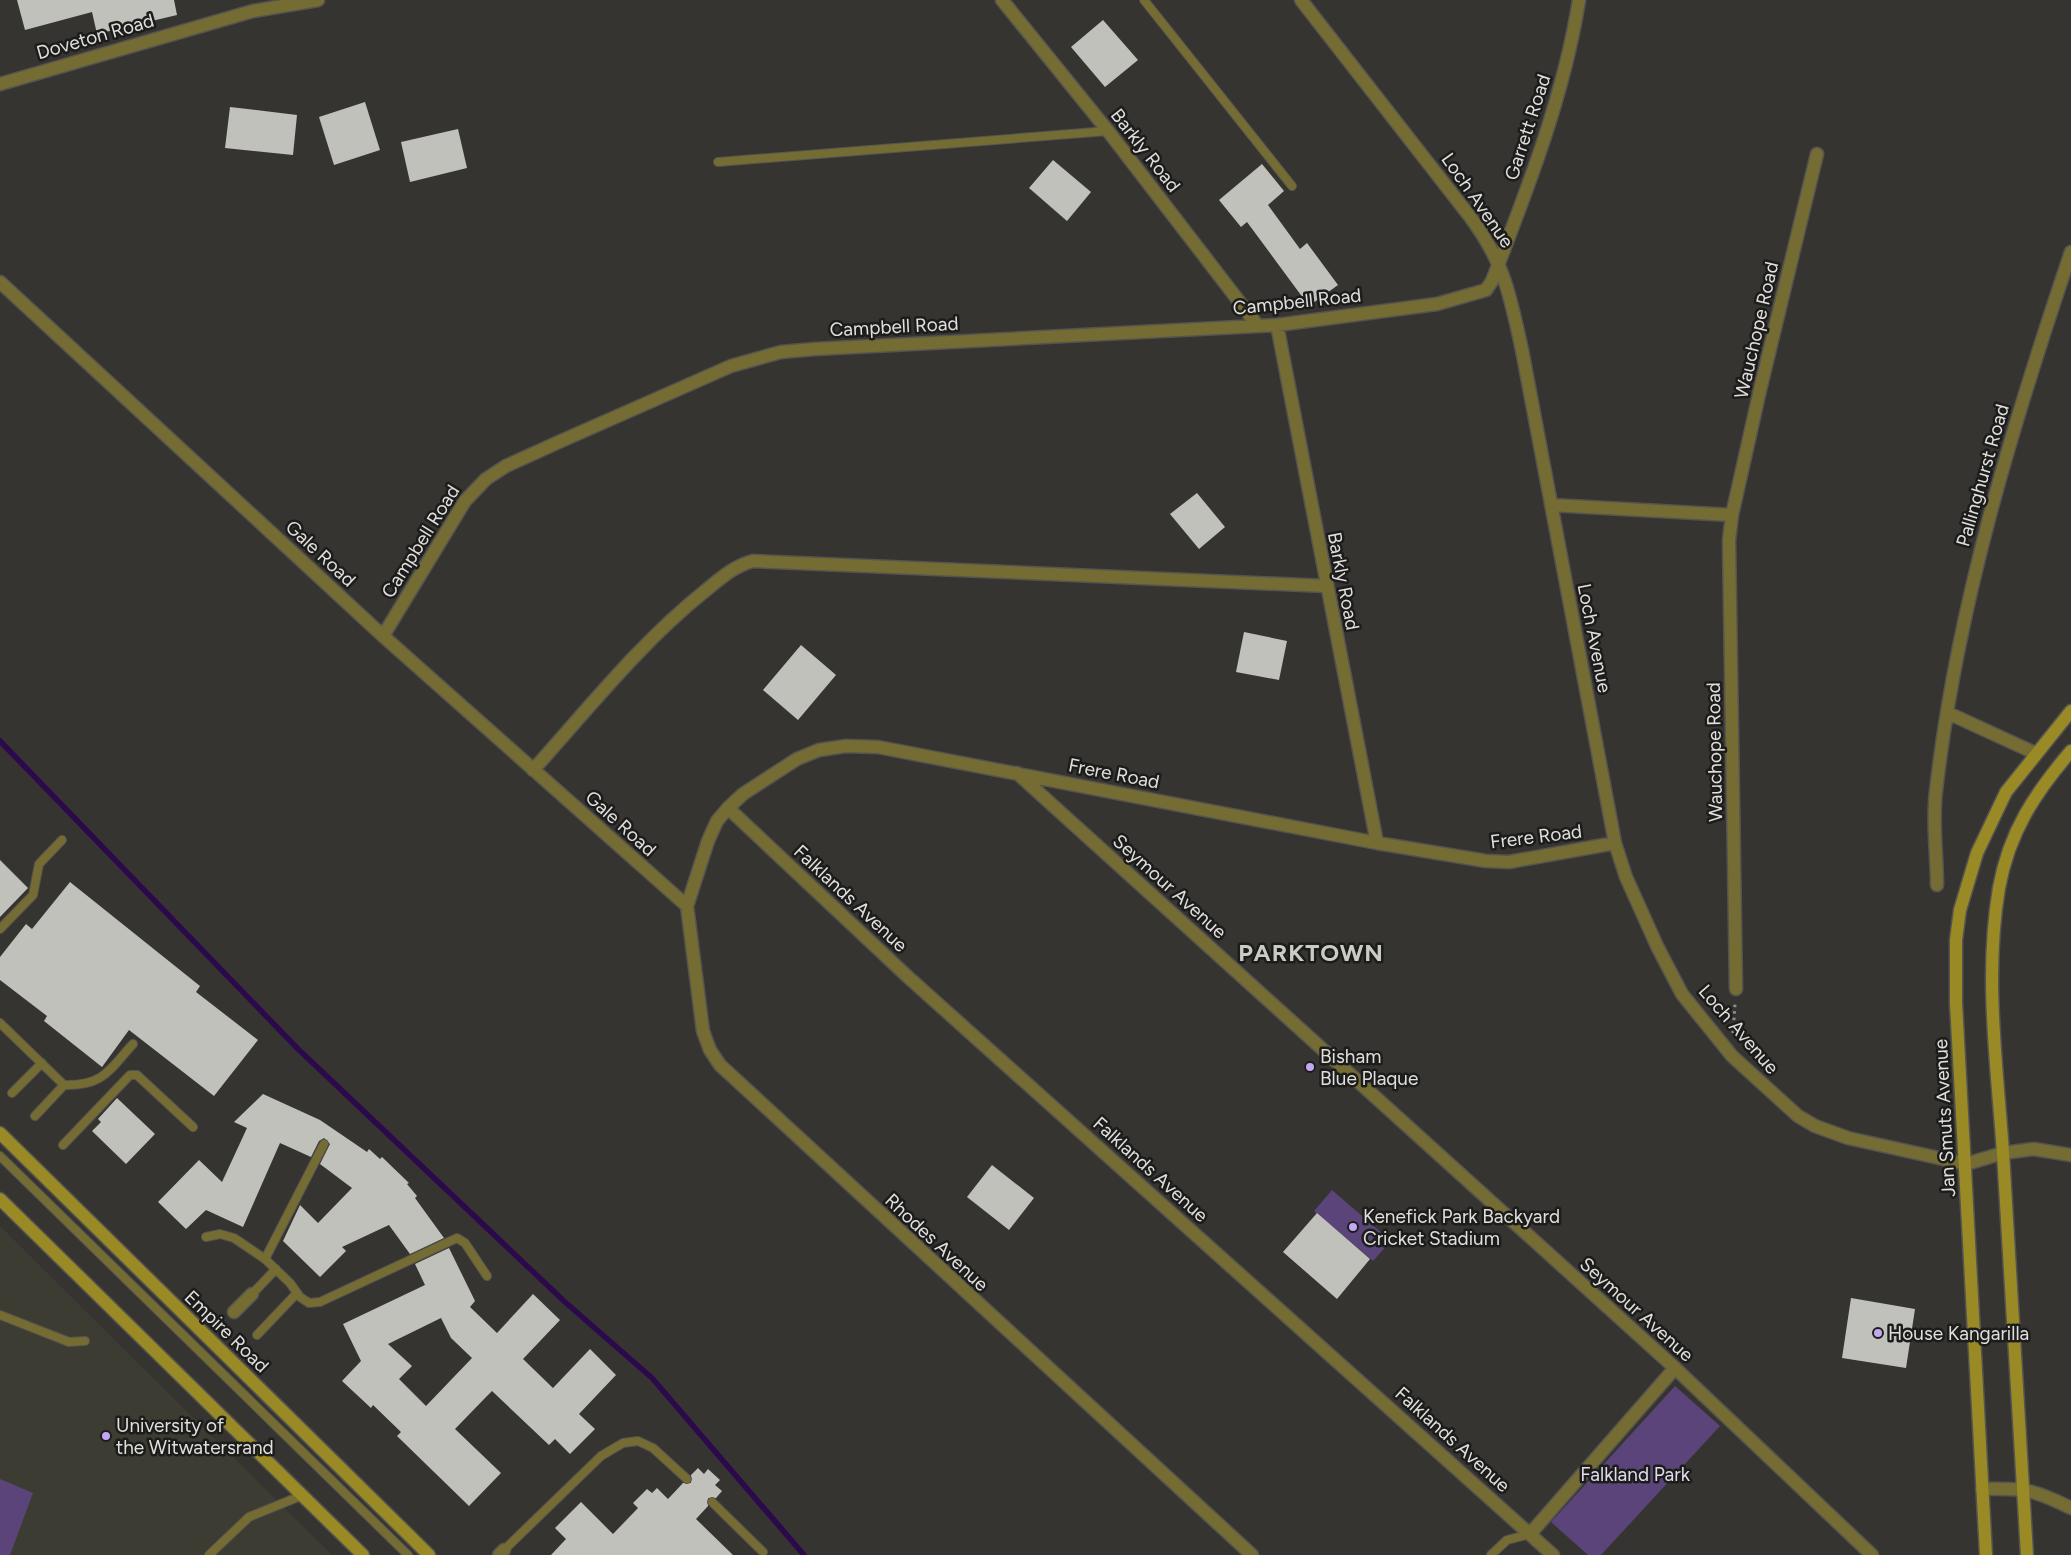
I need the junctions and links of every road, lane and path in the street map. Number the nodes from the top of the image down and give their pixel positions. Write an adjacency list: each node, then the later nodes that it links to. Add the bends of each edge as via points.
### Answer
1 (318, 0): 6 (street, Doveton Road, via 253,11)
2 (1002, 0): 7 (street, Barkly Road)
3 (1144, 0): 10 (lane)
4 (1301, 0): 12 (street, Loch Avenue, via 1471,218)
5 (1579, 0): 12 (street, Garrett Road, via 1566,65)
6 (0, 84)
7 (1108, 131): 9 (lane); 15 (street, Barkly Road)
8 (1817, 154): 17 (street, Wauchope Road)
9 (718, 162)
10 (1292, 186)
11 (2071, 252): 21 (street, Pallinghurst Road, via 1978,555)
12 (1499, 262): 14 (street, Campbell Road, via 1489,286 1479,294 1437,304); 16 (street, Loch Avenue, via 1509,290 1522,350)
13 (0, 282): 19 (street, Gale Road)
14 (1277, 325): 15 (street, Campbell Road); 18 (street, Barkly Road)
15 (1258, 326): 19 (street, Campbell Road, via 815,349 781,352 740,363 543,449 486,478 465,500)
16 (1551, 505): 17 (street); 29 (street, Loch Avenue)
17 (1732, 515): 33 (street, Wauchope Road, via 1729,540)
18 (1326, 586): 24 (street, via 753,561 740,564 678,612); 28 (street, Barkly Road)
19 (383, 636): 24 (street, Gale Road)
20 (2071, 711): 22 (main road, Jan Smuts Avenue)
21 (1948, 713): 22 (street); 30 (street, Pallinghurst Road, via 1935,792)
22 (2035, 753): 48 (main road, Jan Smuts Avenue, via 2006,792 1988,829 1968,879 1960,910 1956,940 1956,1003)
23 (2070, 754): 45 (main road, via 2037,792 2018,826 1999,889 1992,1011)
24 (533, 770): 31 (street, Gale Road)
25 (1017, 773): 26 (street, Frere Road, via 878,747 846,746 819,750 798,759 743,794); 28 (street, Frere Road); 60 (street, Seymour Avenue)
26 (728, 808): 31 (street, Frere Road, via 717,821 708,841); 67 (street, Falklands Avenue, via 908,977)
27 (62, 840): 32 (lane, via 39,864 33,895)
28 (1377, 843): 29 (street, Frere Road, via 1509,862)
29 (1615, 843): 36 (street, Loch Avenue, via 1626,877 1668,968 1697,1015)
30 (1937, 885)
31 (687, 906): 74 (street, Rhodes Avenue, via 703,1031 720,1065)
32 (0, 929)
33 (1736, 989): 36 (path)
34 (0, 1023): 37 (lane)
35 (133, 1044): 38 (lane, via 92,1084)
36 (1732, 1056): 48 (street, Loch Avenue, via 1798,1116 1815,1126 1848,1138)
37 (42, 1063): 38 (lane); 39 (lane)
38 (64, 1085): 40 (lane)
39 (12, 1093)
40 (35, 1116)
41 (193, 1127): 44 (lane, via 137,1075 130,1075)
42 (0, 1133): 73 (main road, Empire Road)
43 (324, 1144): 51 (lane)
44 (63, 1145)
45 (2003, 1153): 46 (street, via 2034,1149); 48 (street); 62 (main road)
46 (2071, 1155)
47 (0, 1156): 72 (lane)
48 (1966, 1164): 63 (main road, Jan Smuts Avenue)
49 (0, 1199): 64 (main road)
50 (206, 1237): 51 (lane, via 220,1234 234,1238)
51 (265, 1259): 52 (lane)
52 (276, 1269): 54 (lane); 55 (lane)
53 (487, 1276): 54 (lane, via 465,1243 456,1238 320,1302 309,1303)
54 (297, 1293): 58 (lane)
55 (252, 1294): 56 (street)
56 (234, 1312)
57 (0, 1315): 59 (lane, via 69,1342)
58 (257, 1335)
59 (85, 1341)
60 (1675, 1368): 67 (street); 77 (street, Seymour Avenue)
61 (687, 1479): 69 (lane, via 653,1448 638,1441 623,1443 601,1456)
62 (2022, 1488): 63 (street); 66 (street); 79 (main road)
63 (1982, 1489): 78 (main road, Jan Smuts Avenue)
64 (303, 1495): 70 (lane, via 250,1517); 71 (main road)
65 (712, 1502): 68 (lane)
66 (2071, 1508)
67 (1530, 1534): 75 (lane, via 1506,1540); 76 (street, Falklands Avenue)
68 (762, 1552)
69 (501, 1553)
70 (209, 1555)
71 (363, 1555)
72 (408, 1555)
73 (429, 1555)
74 (1252, 1555)
75 (1491, 1555)
76 (1553, 1555)
77 (1872, 1555)
78 (1986, 1555)
79 (2027, 1555)

